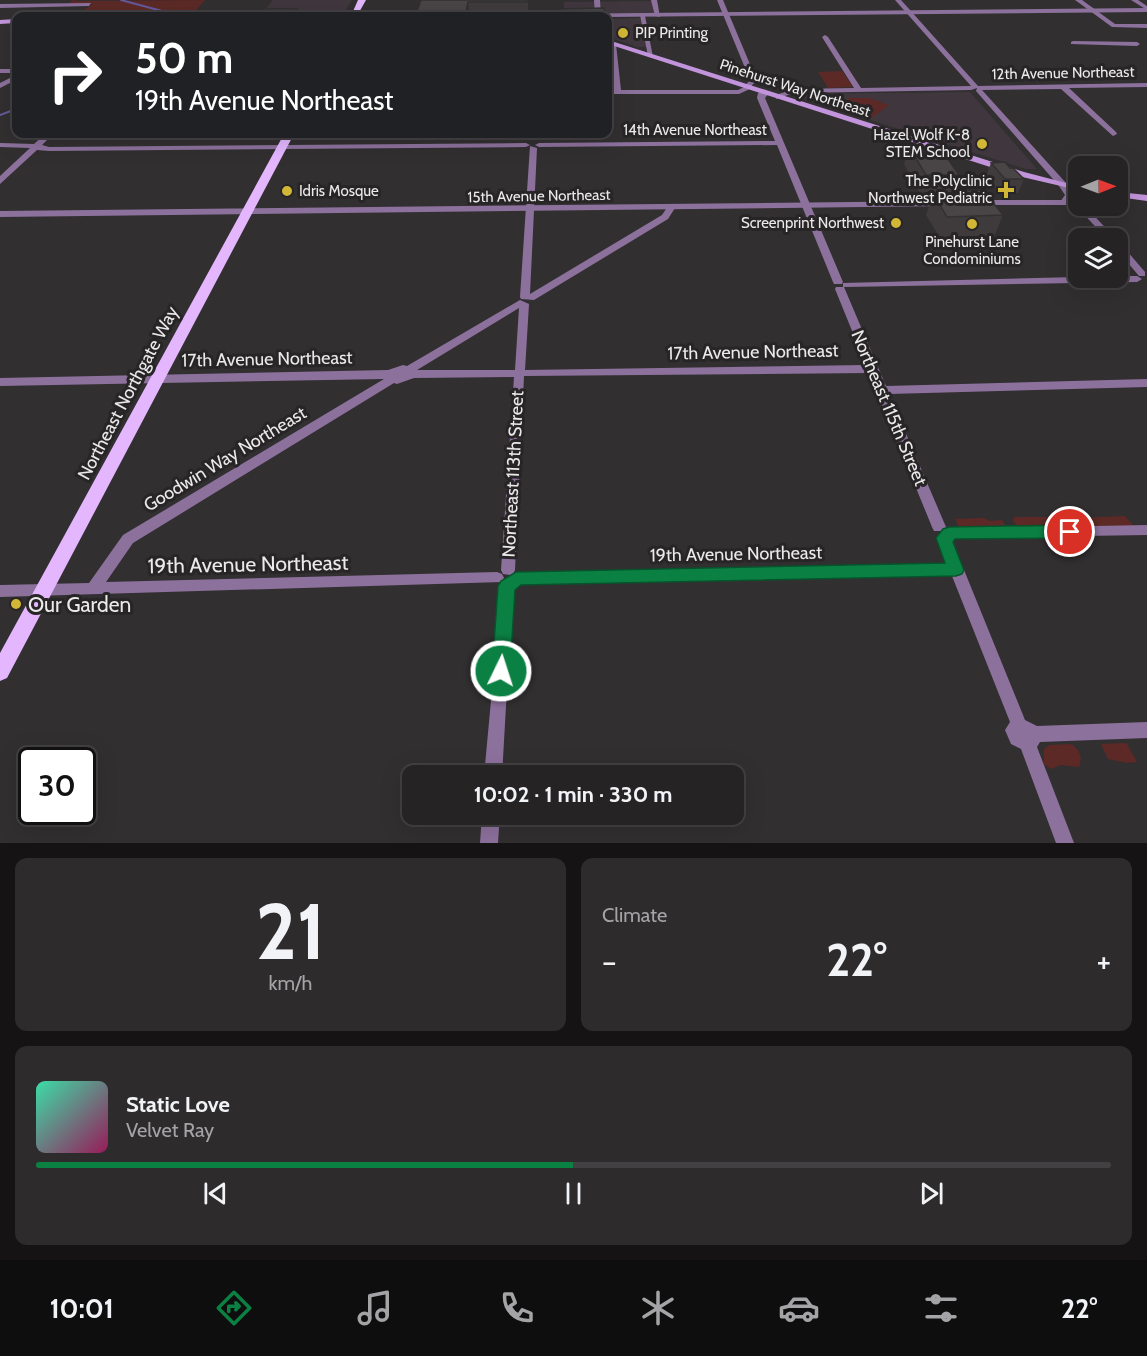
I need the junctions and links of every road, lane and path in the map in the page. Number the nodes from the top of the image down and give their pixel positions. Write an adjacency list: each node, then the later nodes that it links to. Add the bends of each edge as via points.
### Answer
1 (6, 0): 8 (street)
2 (654, 0): 15 (street)
3 (720, 0): 12 (street)
4 (898, 0): 11 (street)
5 (1078, 0): 10 (street)
6 (1134, 0): 9 (street)
7 (89, 4): 8 (street)
8 (0, 5)
9 (1147, 9): 10 (street)
10 (1092, 10): 11 (street); 16 (street, via 1114,26)
11 (909, 13): 12 (street); 26 (street)
12 (726, 15): 15 (street); 24 (street, via 754,81)
13 (612, 16): 14 (street)
14 (642, 16): 15 (street); 22 (street)
15 (658, 16)
16 (1147, 26)
17 (1127, 33): 19 (street, via 1139,46)
18 (825, 37): 27 (street)
19 (1073, 43)
20 (612, 44): 22 (main road, Pinehurst Way Northeast)
21 (612, 55): 29 (street)
22 (651, 56): 24 (main road, Pinehurst Way Northeast)
23 (1147, 85): 25 (street, 12th Avenue Northeast)
24 (748, 87): 29 (street, via 739,92); 30 (main road, Pinehurst Way Northeast)
25 (1063, 87): 26 (street, 12th Avenue Northeast); 32 (street)
26 (976, 88): 27 (street, 12th Avenue Northeast); 41 (street)
27 (858, 90): 31 (street, 12th Avenue Northeast, via 789,91)
28 (612, 92): 29 (street)
29 (618, 92)
30 (766, 92): 31 (main road, Pinehurst Way Northeast); 36 (street, Northeast 115th Street, via 761,97)
31 (779, 97): 41 (main road, Pinehurst Way Northeast)
32 (1113, 134)
33 (44, 138): 38 (street)
34 (287, 138): 39 (main road, Northeast Northgate Way)
35 (533, 143): 36 (street, 14th Avenue Northeast); 39 (street, 14th Avenue Northeast); 51 (street, Northeast 113th Street)
36 (779, 143): 49 (street, Northeast 115th Street)
37 (0, 146): 38 (street, 14th Avenue Northeast)
38 (34, 147): 39 (street, 14th Avenue Northeast); 40 (street)
39 (281, 148): 52 (main road, Northeast Northgate Way)
40 (0, 181)
41 (1063, 185): 42 (main road, Pinehurst Way Northeast); 45 (street, via 1069,195)
42 (1068, 186)
43 (1128, 198): 44 (main road)
44 (1147, 198)
45 (1064, 202): 46 (street); 48 (street)
46 (1068, 202)
47 (950, 204): 49 (street, 15th Avenue Northeast)
48 (974, 204)
49 (806, 206): 50 (street, 15th Avenue Northeast); 58 (street, Northeast 115th Street)
50 (672, 208): 51 (street, 15th Avenue Northeast); 59 (street, via 665,217)
51 (528, 209): 52 (street, 15th Avenue Northeast); 59 (street, Northeast 113th Street)
52 (248, 212): 53 (street, 15th Avenue Northeast); 64 (main road, Northeast Northgate Way)
53 (0, 213)
54 (1091, 216): 55 (street)
55 (1102, 228)
56 (1128, 258): 57 (street)
57 (1143, 277): 58 (street)
58 (842, 286): 60 (street, Northeast 115th Street)
59 (525, 300): 61 (street); 62 (street, Northeast 113th Street)
60 (872, 369): 62 (street, 17th Avenue Northeast); 67 (street, Northeast 115th Street)
61 (410, 372): 62 (street, 17th Avenue Northeast); 63 (street, via 404,378)
62 (520, 373): 71 (street, Northeast 113th Street)
63 (391, 377): 64 (street, 17th Avenue Northeast); 72 (street, Goodwin Way Northeast, via 128,539)
64 (158, 379): 65 (street, 17th Avenue Northeast); 73 (main road, Northeast Northgate Way)
65 (0, 382)
66 (1147, 383): 67 (street)
67 (881, 390): 69 (street, Northeast 115th Street)
68 (1147, 530): 69 (street)
69 (944, 533): 70 (street, Northeast 115th Street)
70 (956, 570): 71 (street, 19th Avenue Northeast); 77 (street, Northeast 115th Street)
71 (507, 578): 72 (street, 19th Avenue Northeast); 78 (street, Northeast 113th Street)
72 (94, 588): 73 (street, 19th Avenue Northeast)
73 (45, 589): 74 (street, 19th Avenue Northeast); 75 (main road, Northeast Northgate Way)
74 (0, 591)
75 (0, 672)
76 (1147, 730): 77 (street)
77 (1026, 734): 81 (street, Northeast 115th Street)
78 (494, 765)
79 (490, 825): 80 (street)
80 (489, 843)
81 (1065, 843)

